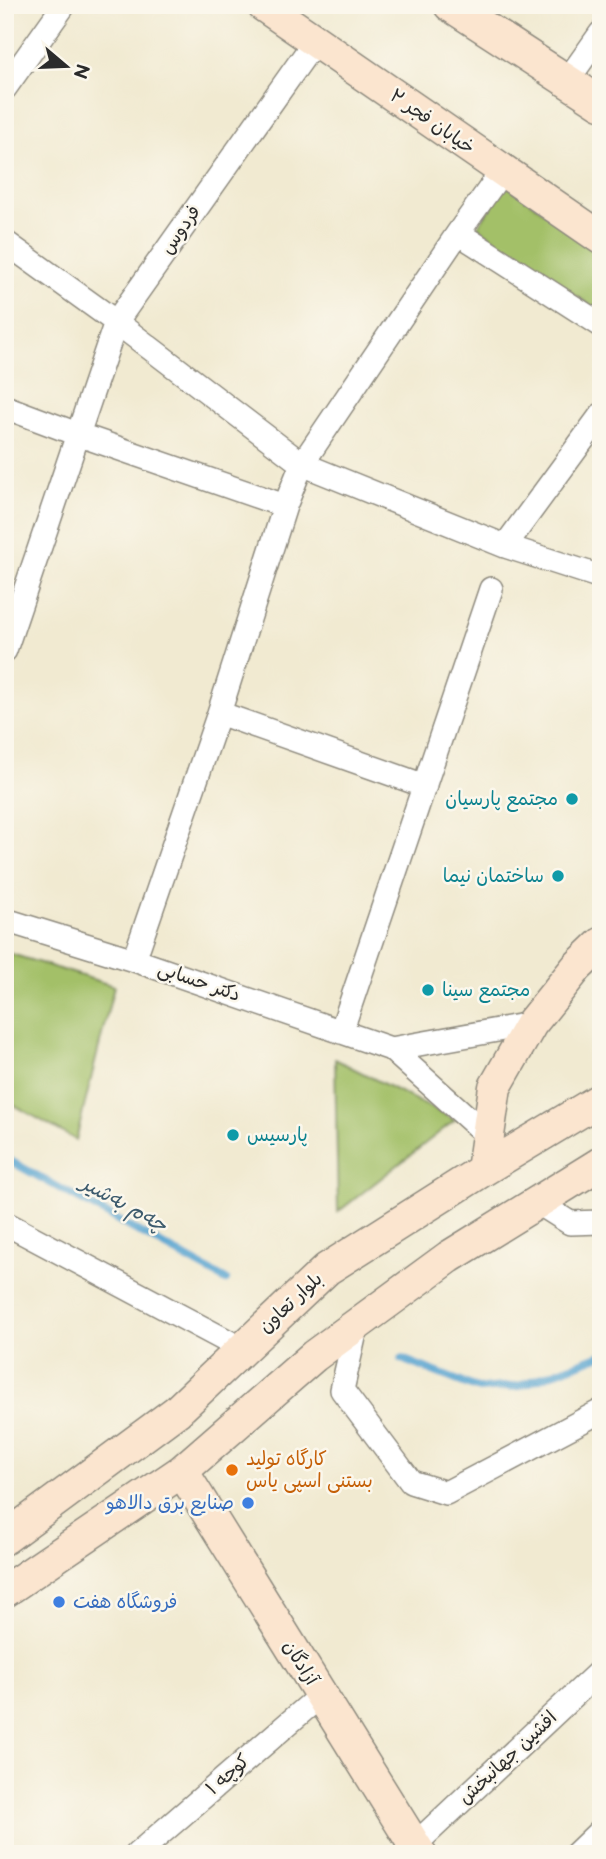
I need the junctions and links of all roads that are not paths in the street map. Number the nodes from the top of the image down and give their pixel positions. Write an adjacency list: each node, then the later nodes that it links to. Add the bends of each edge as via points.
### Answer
1 (64, 5): 7 (street)
2 (263, 5): 5 (main road, خیابان فجر ۲)
3 (450, 5): 6 (main road)
4 (601, 33): 6 (street)
5 (315, 41): 9 (main road, خیابان فجر ۲); 13 (street, فردوس)
6 (567, 81): 8 (main road)
7 (5, 88)
8 (601, 103)
9 (503, 170): 10 (street); 11 (main road, خیابان فجر ۲)
10 (458, 233): 14 (street); 18 (street)
11 (601, 238)
12 (5, 243): 13 (street)
13 (116, 322): 17 (street, فردوس); 18 (street)
14 (601, 325)
15 (5, 407): 17 (street)
16 (601, 415): 20 (street)
17 (77, 434): 19 (street); 23 (street, فردوس)
18 (302, 464): 19 (street); 20 (street)
19 (285, 506): 24 (street)
20 (505, 546): 21 (street)
21 (601, 577)
22 (491, 589): 25 (street)
23 (5, 650)
24 (219, 713): 25 (street); 28 (street)
25 (425, 786): 30 (street)
26 (5, 920): 28 (street, دکتر حسابی)
27 (601, 944): 29 (main road)
28 (134, 960): 30 (street, دکتر حسابی)
29 (531, 1024): 31 (street); 33 (main road, via 495,1087)
30 (341, 1032): 31 (street, دکتر حسابی)
31 (391, 1049): 33 (street)
32 (601, 1099): 35 (main road, بلوار تعاون)
33 (488, 1136): 35 (main road)
34 (601, 1163): 36 (main road)
35 (483, 1170): 40 (main road, بلوار تعاون, via 327,1269)
36 (537, 1202): 37 (street, via 570,1223); 39 (main road, via 449,1257)
37 (601, 1222)
38 (5, 1223): 40 (street)
39 (357, 1324): 41 (street, via 342,1390 411,1482 446,1493); 42 (main road)
40 (242, 1349): 43 (main road, بلوار تعاون, via 177,1411)
41 (601, 1411)
42 (182, 1471): 44 (main road); 46 (main road, آزادگان)
43 (5, 1538)
44 (5, 1591)
45 (601, 1671): 48 (street, افشین جهانبخش)
46 (320, 1696): 48 (main road, آزادگان); 49 (street, کوچه ۱)
47 (601, 1830): 50 (street)
48 (413, 1851)
49 (137, 1854)
50 (576, 1854)

